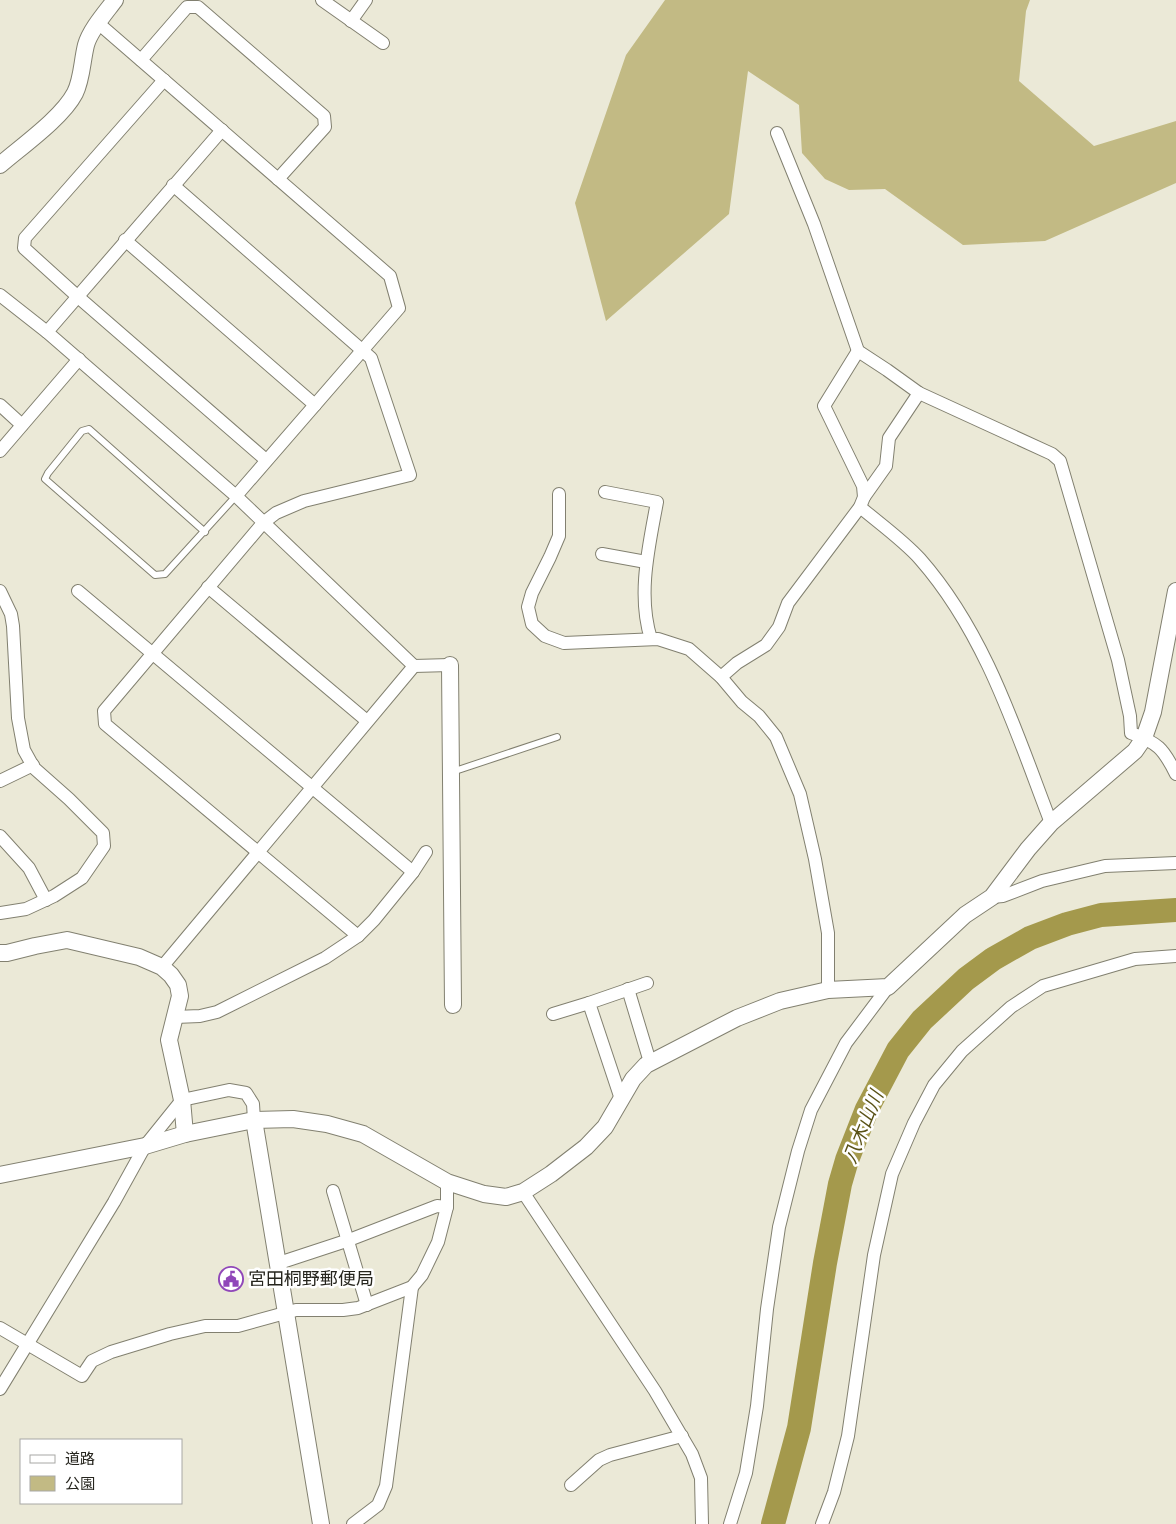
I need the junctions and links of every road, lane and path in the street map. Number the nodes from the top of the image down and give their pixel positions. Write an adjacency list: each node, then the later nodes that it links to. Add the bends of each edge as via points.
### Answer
1 (115, 0): 5 (street)
2 (322, 0): 4 (street)
3 (366, 0): 4 (street)
4 (351, 20): 6 (street)
5 (98, 23): 7 (street); 11 (street, via 86,43 75,94 63,110)
6 (382, 44)
7 (141, 60): 8 (street); 12 (street, via 188,7 198,7 324,116 325,127)
8 (164, 80): 9 (street); 16 (street, via 25,238 24,248)
9 (222, 130): 12 (street); 13 (street)
10 (777, 133): 19 (street, via 814,224)
11 (0, 165)
12 (278, 179): 18 (street, via 390,276 399,308)
13 (173, 185): 14 (street); 18 (street)
14 (125, 240): 16 (street); 23 (street)
15 (0, 295): 17 (street)
16 (77, 296): 17 (street); 26 (street)
17 (47, 332): 20 (street)
18 (364, 350): 23 (street); 31 (street, via 371,358 410,475 304,501 276,512)
19 (858, 351): 21 (street); 30 (street, via 824,406 863,486)
20 (79, 359): 24 (street); 29 (street)
21 (919, 393): 30 (street, via 889,438 886,466); 46 (street, via 1052,454 1060,461 1118,660 1131,733)
22 (0, 405): 24 (street)
23 (315, 405): 26 (street)
24 (22, 425): 25 (street)
25 (0, 451)
26 (266, 460): 29 (street)
27 (605, 492): 34 (street, via 657,502)
28 (559, 494): 39 (street, via 559,536 532,593 528,607 532,624 545,636 564,643)
29 (236, 496): 31 (street); 32 (lane)
30 (862, 502): 43 (street, via 788,602 779,627 766,645); 52 (street, via 919,558 959,609 992,672)
31 (263, 523): 35 (street); 42 (street)
32 (205, 532): 32 (lane, via 165,574 155,575 46,479 48,473 82,431 89,429)
33 (602, 554): 34 (street)
34 (646, 562): 39 (street, via 646,622)
35 (208, 587): 40 (street); 44 (street)
36 (0, 591): 47 (street, via 14,626 18,718 24,750)
37 (78, 591): 40 (street)
38 (1176, 591): 46 (street, via 1153,712)
39 (651, 639): 43 (street, via 688,649)
40 (153, 653): 51 (street); 55 (street, via 104,711 105,724)
41 (450, 665): 42 (street); 48 (street)
42 (414, 666): 44 (street)
43 (721, 677): 68 (street, via 776,737 800,794 828,933)
44 (367, 720): 51 (street)
45 (557, 737): 48 (lane)
46 (1144, 738): 49 (street, via 1154,742 1167,755); 52 (street, via 1135,750)
47 (33, 765): 50 (street); 59 (street, via 103,833 104,846 82,878)
48 (450, 773): 70 (street)
49 (1176, 774)
50 (0, 781)
51 (314, 788): 55 (street); 57 (street)
52 (1051, 823): 58 (street)
53 (0, 836): 59 (street, via 28,868)
54 (426, 852): 57 (street)
55 (258, 853): 61 (street); 64 (street)
56 (1176, 863): 58 (street, via 1105,866)
57 (413, 872): 61 (street)
58 (992, 897): 66 (street, via 965,915)
59 (46, 900): 60 (street, via 26,909)
60 (0, 913)
61 (358, 936): 72 (street, via 324,958 217,1012)
62 (0, 953): 64 (street, via 67,940 139,957)
63 (1176, 956): 98 (street, via 1135,958 1043,986 1004,1013 962,1051 934,1085 892,1174 874,1255 848,1436)
64 (162, 967): 72 (street, via 178,985 180,996)
65 (646, 983): 67 (street)
66 (888, 987): 68 (street); 97 (street, via 846,1043 811,1110 798,1151 779,1226 746,1473)
67 (628, 989): 69 (street); 73 (street)
68 (828, 990): 73 (street, via 780,1001 737,1018)
69 (589, 1003): 71 (street); 74 (street)
70 (453, 1006)
71 (553, 1014)
72 (175, 1017): 75 (street, via 169,1040)
73 (650, 1062): 74 (street, via 633,1079)
74 (621, 1099): 82 (street, via 605,1127 586,1147)
75 (182, 1100): 76 (street, via 229,1090 246,1093 253,1104); 77 (street); 78 (street)
76 (254, 1120): 77 (street); 80 (street, via 293,1119 363,1134); 85 (street)
77 (185, 1134): 78 (street)
78 (145, 1146): 79 (street); 90 (street)
79 (0, 1175)
80 (447, 1182): 82 (street, via 506,1197); 83 (street)
81 (333, 1191): 84 (street)
82 (523, 1192): 92 (street)
83 (447, 1207): 84 (street, via 437,1206); 86 (street, via 438,1242 422,1275)
84 (348, 1240): 85 (street); 87 (street)
85 (279, 1263): 88 (street)
86 (412, 1287): 87 (street); 95 (street, via 386,1486 378,1505)
87 (367, 1305): 88 (street, via 343,1310)
88 (286, 1312): 90 (street, via 238,1326 205,1326 170,1334 111,1352 92,1361 82,1376); 94 (street)
89 (0, 1328): 90 (street)
90 (27, 1343): 91 (street)
91 (0, 1388)
92 (682, 1436): 93 (street, via 610,1455 599,1460); 96 (street, via 701,1478)
93 (572, 1485)
94 (321, 1524)
95 (353, 1524)
96 (702, 1524)
97 (730, 1524)
98 (822, 1524)

